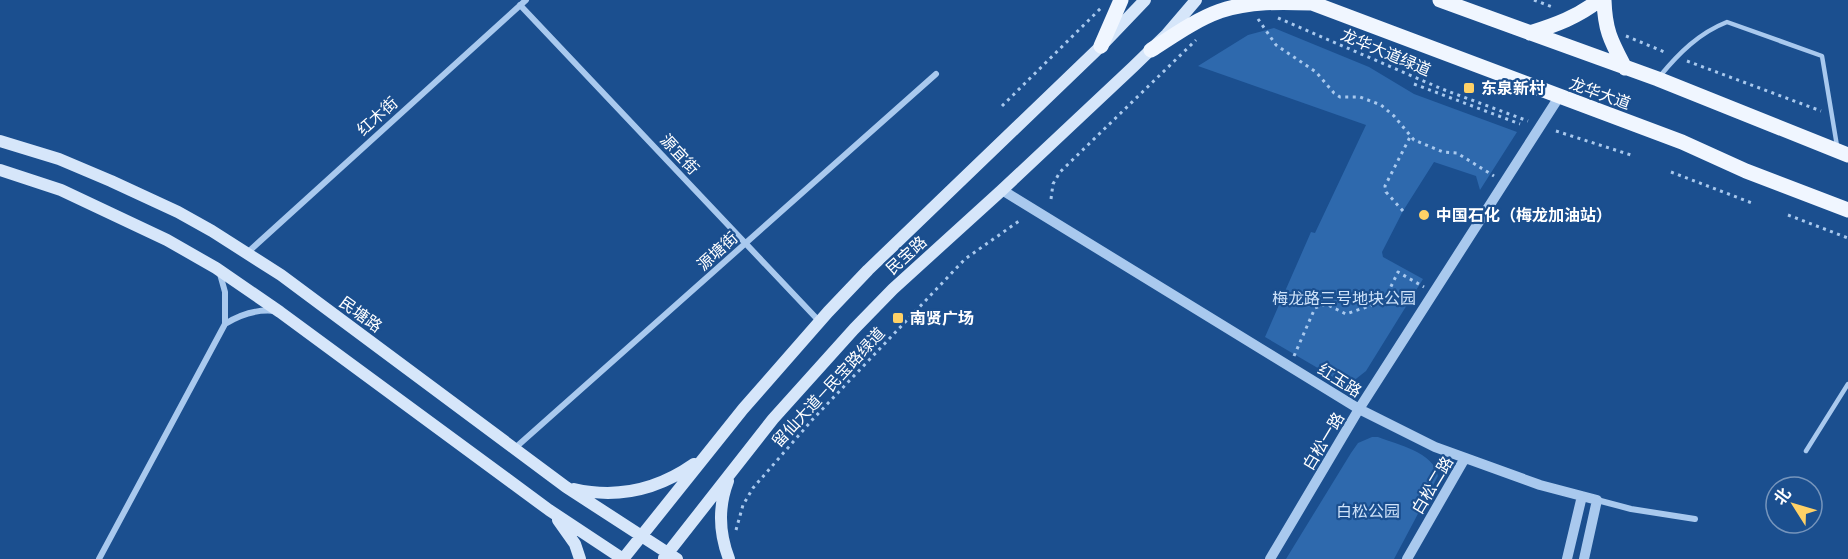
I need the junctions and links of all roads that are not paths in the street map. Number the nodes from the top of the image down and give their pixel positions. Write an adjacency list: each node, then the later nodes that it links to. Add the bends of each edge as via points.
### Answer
1 (1121, 0): 10 (main road)
2 (1145, 0): 10 (main road, 民宝路)
3 (1196, 0): 11 (main road, 民宝路)
4 (1440, 0): 9 (main road, 龙华大道)
5 (1599, 0): 9 (main road, via 1557,25)
6 (1604, 0): 12 (main road, via 1604,23)
7 (1308, 1): 11 (main road, via 1258,3 1220,11); 15 (main road, 龙华大道)
8 (523, 2): 21 (street, 源宜街); 22 (street, 红木街)
9 (1530, 33): 12 (main road, 龙华大道)
10 (1101, 46): 25 (main road, 民宝路)
11 (1151, 50): 19 (main road, 民宝路)
12 (1625, 68): 14 (main road, 龙华大道)
13 (936, 74): 21 (street, 源塘街)
14 (1658, 80): 17 (main road, 龙华大道); 17 (lane, via 1699,36 1727,22 1822,56)
15 (1559, 97): 20 (main road, 龙华大道); 28 (street, 白松一路)
16 (0, 141): 22 (main road, 民塘路, via 111,180 178,212)
17 (1843, 153)
18 (0, 170): 23 (main road, via 61,190)
19 (1002, 190): 28 (street, 红玉路); 33 (main road, 民宝路, via 854,329)
20 (1848, 210)
21 (746, 243): 25 (street, 源宜街); 29 (street, 源塘街)
22 (247, 253): 29 (main road, 民塘路)
23 (216, 268): 24 (main road); 26 (street, via 225,292)
24 (280, 312): 26 (street, via 249,313); 37 (main road)
25 (819, 321): 31 (main road, 民宝路)
26 (225, 324): 41 (street)
27 (1848, 384): 30 (lane)
28 (1359, 409): 32 (street, 红玉路, via 1434,447); 45 (street, 白松一路)
29 (515, 448): 34 (main road, 民塘路)
30 (1806, 451)
31 (707, 454): 34 (main road, via 681,473 641,489 615,494); 39 (main road, 民宝路)
32 (1466, 458): 35 (street, 红玉路); 46 (street, 白松二路)
33 (733, 470): 40 (main road, 民宝路); 44 (main road, via 722,501 721,518)
34 (566, 487): 39 (main road, 民塘路)
35 (1582, 496): 36 (street, 红玉路); 47 (street)
36 (1597, 500): 38 (street, 红玉路); 48 (street)
37 (549, 510): 42 (main road, via 576,544); 43 (main road)
38 (1695, 519)
39 (641, 535): 40 (main road, 民塘路); 43 (main road, 民宝路)
40 (669, 557)
41 (99, 559)
42 (580, 559)
43 (623, 559)
44 (729, 559)
45 (1270, 559)
46 (1407, 559)
47 (1567, 559)
48 (1584, 559)

